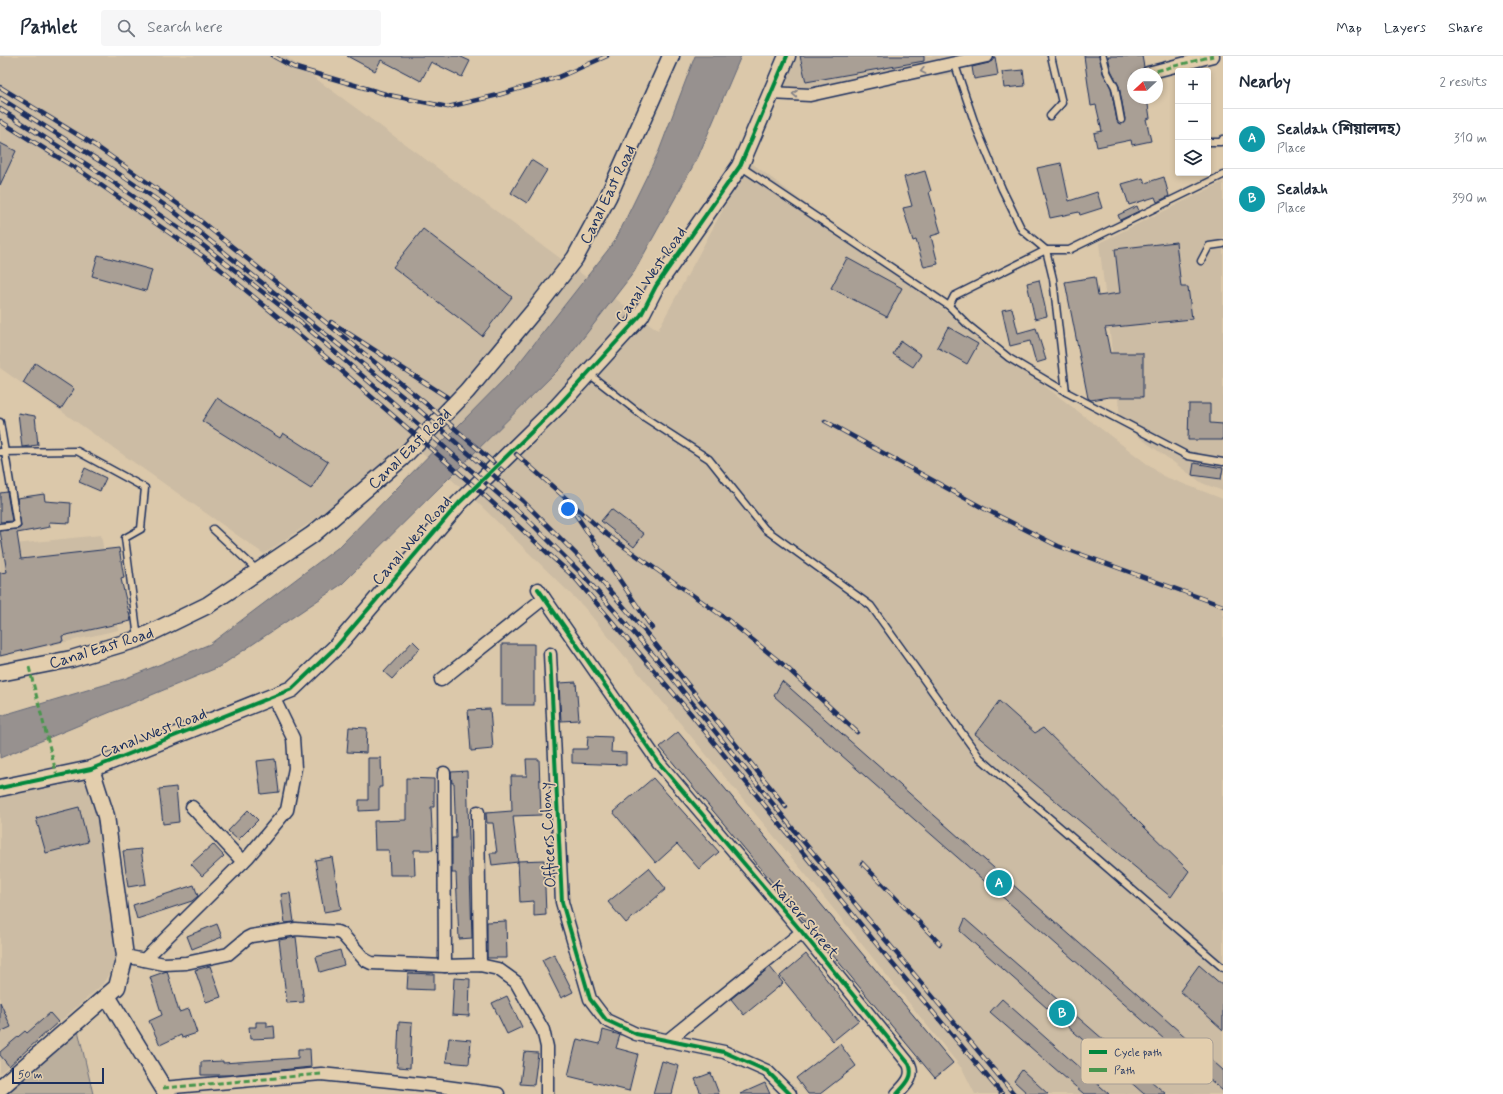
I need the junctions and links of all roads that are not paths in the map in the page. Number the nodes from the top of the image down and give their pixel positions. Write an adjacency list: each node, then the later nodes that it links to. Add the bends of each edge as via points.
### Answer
1 (671, 56): 27 (street, Canal East Road, via 608,197 574,258 537,307 467,391 402,458 312,535)
2 (787, 56): 9 (street, Canal West Road)
3 (987, 56): 7 (street)
4 (1051, 56): 10 (lane, via 1062,103)
5 (1103, 56): 11 (lane, via 1115,88)
6 (1213, 56): 8 (street)
7 (954, 62): 9 (street, one-way to 9, via 947,66 810,95); 17 (lane, via 976,126 1022,230)
8 (1163, 68)
9 (771, 93): 14 (street, Canal West Road)
10 (1050, 116)
11 (1121, 120)
12 (1223, 139): 13 (lane, via 1221,142)
13 (1211, 142)
14 (740, 166): 19 (lane); 20 (street, Canal West Road, via 656,286 641,315)
15 (1223, 175): 17 (lane, via 1069,250)
16 (1223, 244): 18 (lane, via 1209,246)
17 (1046, 250): 19 (lane, via 954,296); 21 (lane, via 1053,279)
18 (1201, 262)
19 (949, 306): 21 (lane, via 968,325 1010,358)
20 (588, 372): 32 (street, Canal West Road, via 558,406 459,503 336,647 292,689); 44 (lane, via 644,417 709,459 765,529 871,606 980,758)
21 (1066, 392): 24 (lane, via 1188,456)
22 (0, 422): 23 (lane)
23 (3, 452): 25 (lane, via 17,525); 28 (lane, via 77,452 145,488 141,529 125,538)
24 (1223, 462)
25 (0, 527)
26 (213, 529): 27 (lane)
27 (258, 571): 28 (street, Canal East Road, via 208,605)
28 (138, 639): 30 (street, Canal East Road, via 71,659)
29 (550, 654): 46 (street, Officers Colony, via 562,902 590,999 606,1020 636,1034)
30 (0, 673)
31 (441, 680): 39 (street, Kaiser Street, via 541,593 659,763)
32 (273, 697): 33 (street, Canal West Road); 38 (street, via 293,738 295,768 287,810)
33 (91, 769): 35 (street, Canal West Road); 40 (street, via 106,816)
34 (444, 773): 43 (street)
35 (0, 788)
36 (192, 807): 38 (street)
37 (478, 812): 42 (street)
38 (243, 862): 41 (street)
39 (802, 932): 46 (street); 52 (street, Kaiser Street, via 909,1064 912,1071 910,1078)
40 (125, 956): 41 (street); 45 (street, via 117,987)
41 (144, 960): 43 (street, via 164,964 223,957 247,938 296,930 342,934 365,960 371,963)
42 (480, 965): 43 (street); 50 (street, via 498,969 516,982 538,1018 547,1046)
43 (445, 966)
44 (1223, 968)
45 (106, 996): 47 (street); 48 (street)
46 (667, 1041): 51 (street, Officers Colony, via 724,1052 746,1061 767,1071)
47 (0, 1088)
48 (165, 1091): 49 (street, via 321,1074)
49 (498, 1094)
50 (547, 1094)
51 (790, 1094)
52 (896, 1094)

